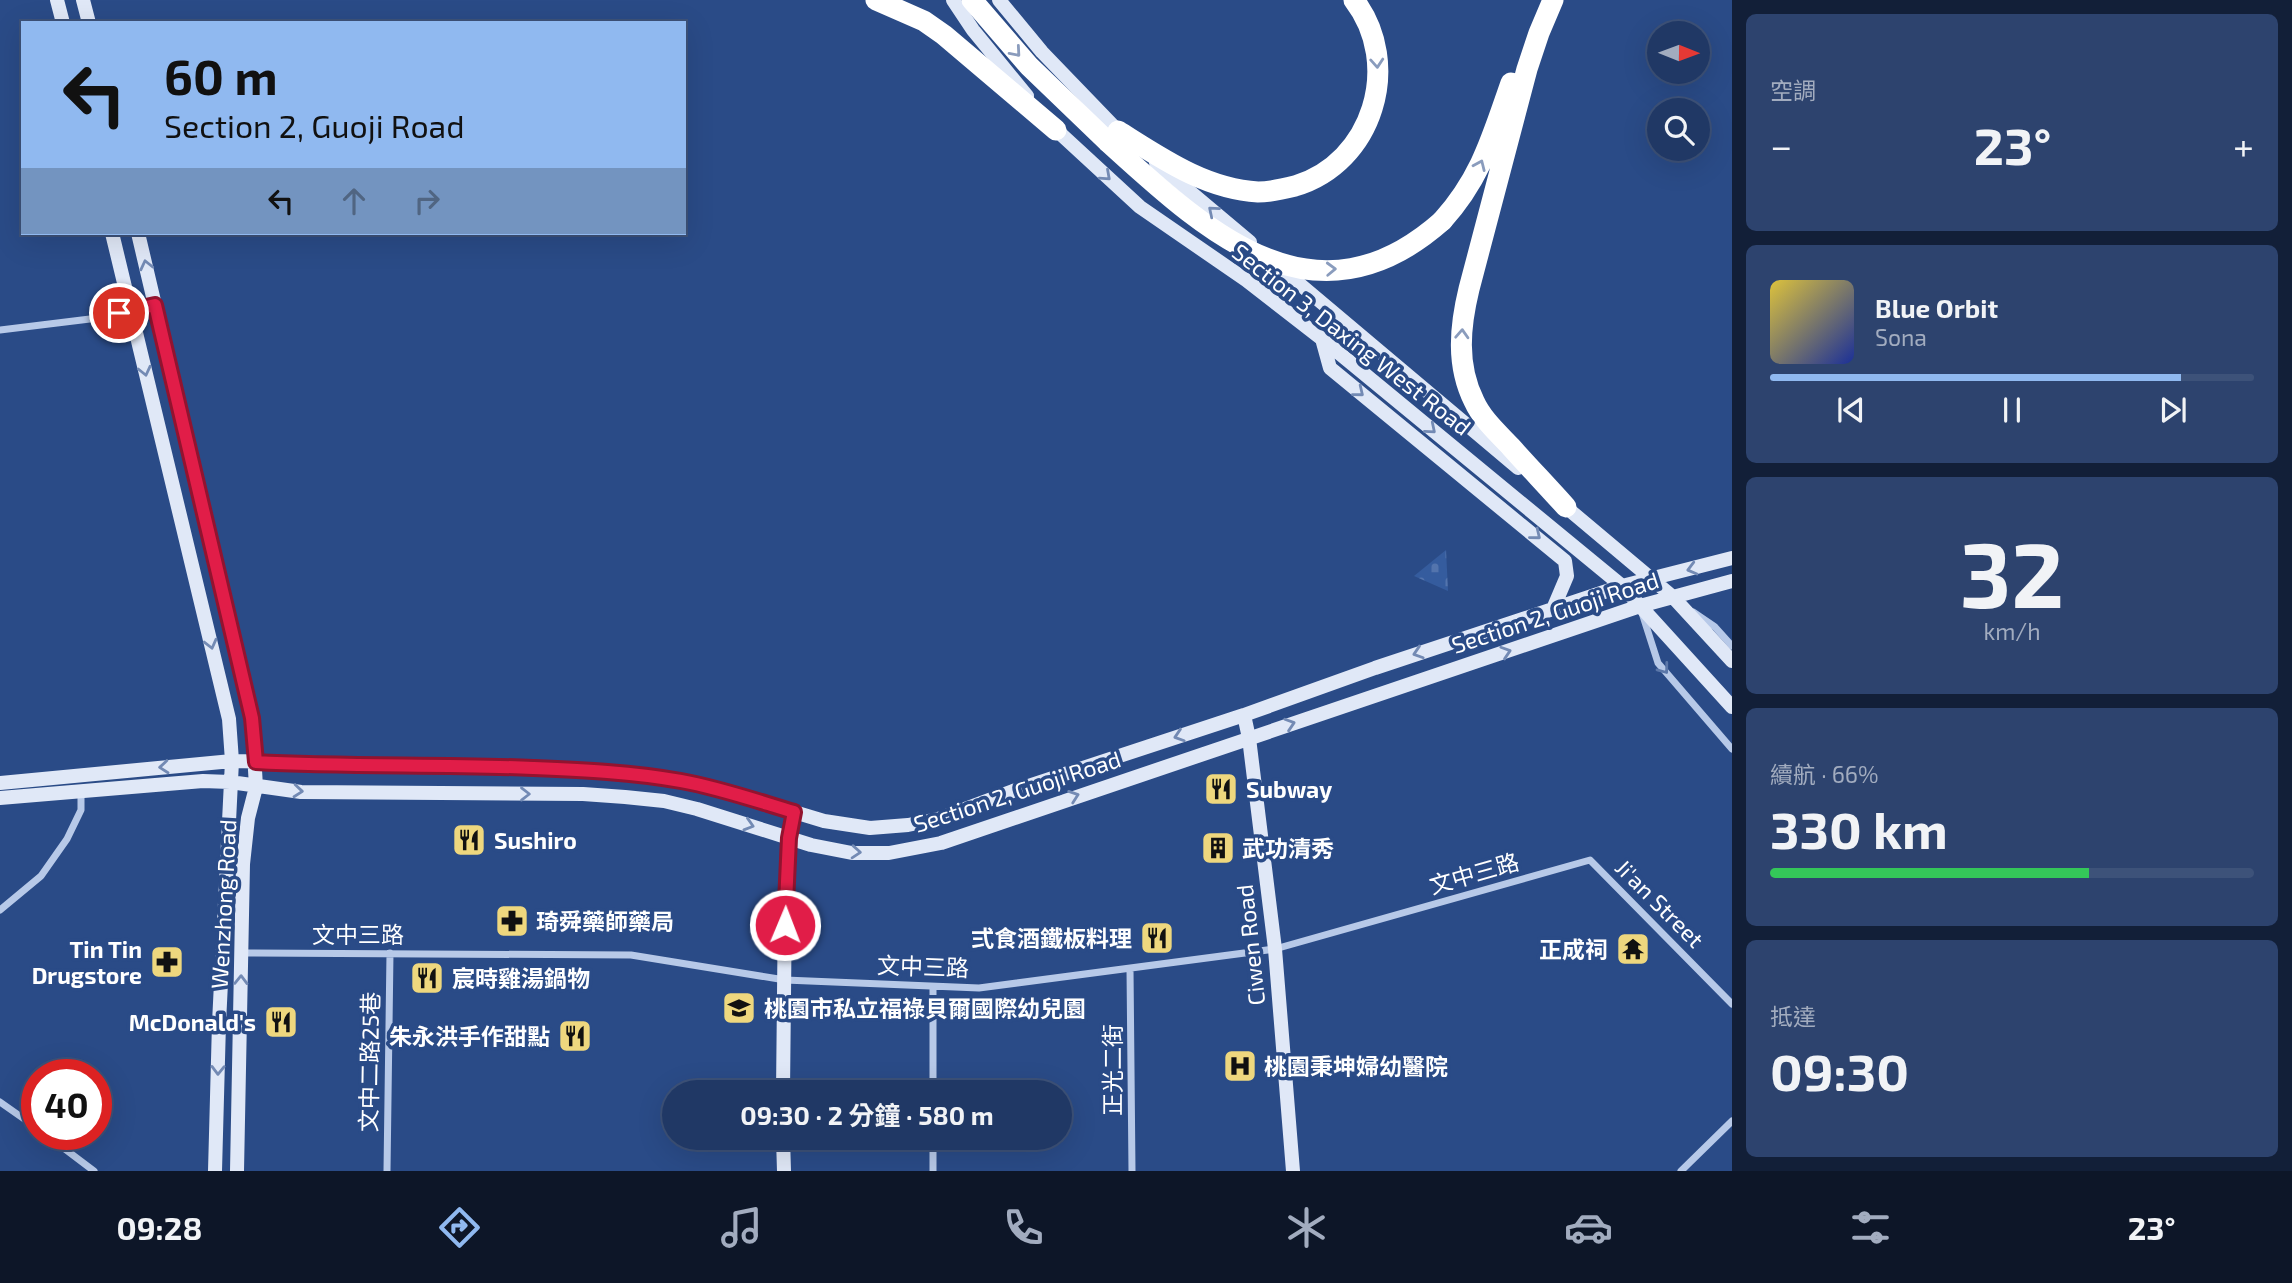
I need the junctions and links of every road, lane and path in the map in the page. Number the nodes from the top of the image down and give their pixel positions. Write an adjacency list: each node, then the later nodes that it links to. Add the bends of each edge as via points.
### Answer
1 (57, 0): 9 (street)
2 (83, 0): 10 (street)
3 (876, 0): 11 (highway, via 944,34)
4 (953, 0): 11 (street, Section 3, Daxing West Road)
5 (972, 0): 12 (highway, one-way to 12, via 1028,66)
6 (999, 0): 12 (street, Section 3, Daxing West Road)
7 (1354, 0): 12 (highway, one-way to 12, via 1373,34 1378,58 1376,96 1369,122 1353,149 1312,181 1261,192 1234,189 1203,180)
8 (1551, 0): 12 (highway, one-way to 8, bridge, via 1168,196 1243,249 1298,268 1338,269 1382,260 1442,221 1476,176 1524,46); 19 (highway, one-way to 8, via 1484,418 1466,381 1461,342 1469,289 1527,69)
9 (62, 21)
10 (88, 21)
11 (1056, 130): 18 (street, Section 3, Daxing West Road, one-way to 18, via 1140,206)
12 (1113, 137): 19 (street, Section 3, Daxing West Road, one-way to 12)
13 (113, 235): 16 (street, Wenzhong Road)
14 (138, 235): 15 (street, Wenzhong Road, one-way to 14)
15 (155, 305): 16 (street); 34 (street, Wenzhong Road, via 252,718)
16 (131, 311): 17 (street); 33 (street, Wenzhong Road, one-way to 33, via 229,719)
17 (0, 330)
18 (1322, 339): 23 (street, Section 3, Daxing West Road, one-way to 23); 26 (street, one-way to 26, via 1330,368 1565,561 1567,576)
19 (1566, 508): 21 (street, Section 3, Daxing West Road)
20 (1732, 558): 21 (street, Section 2, Guoji Road, one-way to 21)
21 (1651, 579): 23 (street, Section 2, Guoji Road); 24 (street, Section 3, Daxing West Road)
22 (1732, 582): 24 (street, Section 2, Guoji Road)
23 (1622, 586): 25 (street, Section 3, Daxing West Road); 26 (street, Section 2, Guoji Road)
24 (1673, 597): 25 (street, Section 2, Guoji Road); 27 (street, via 1715,627); 28 (street, Section 3, Daxing West Road)
25 (1640, 606): 29 (street, Section 3, Daxing West Road); 31 (street, Section 2, Guoji Road, one-way to 25); 32 (street, one-way to 32, via 1658,663)
26 (1553, 609): 30 (street, Section 2, Guoji Road, one-way to 30)
27 (1732, 646)
28 (1732, 661)
29 (1732, 707)
30 (1244, 715): 31 (street, Ciwen Road); 40 (street, Section 2, Guoji Road, one-way to 40, via 938,819 870,828)
31 (1249, 738): 41 (street, Section 2, Guoji Road, one-way to 31, via 852,853 889,853 940,843); 44 (street, Ciwen Road)
32 (1732, 749)
33 (232, 761): 34 (street, Section 2, Guoji Road); 35 (street, Wenzhong Road); 36 (street, Section 2, Guoji Road, one-way to 36)
34 (256, 762): 37 (street, Wenzhong Road); 40 (street, Section 2, Guoji Road, via 460,765 628,774 680,780)
35 (230, 782): 37 (street, Section 2, Guoji Road); 38 (street, Section 2, Guoji Road); 60 (street, Wenzhong Road, one-way to 60)
36 (0, 783)
37 (256, 787): 41 (street, Section 2, Guoji Road, one-way to 41, via 301,792 625,797 697,809); 46 (street, Wenzhong Road, via 243,864)
38 (81, 791): 39 (street, Section 2, Guoji Road); 43 (street, via 81,810 41,876)
39 (0, 799)
40 (794, 812): 41 (street)
41 (789, 838): 48 (street)
42 (1590, 860): 44 (street, 文中三路); 50 (street, Ji'an Street)
43 (0, 910)
44 (1275, 949): 47 (street, 文中三路); 66 (street, Ciwen Road)
45 (390, 953): 46 (street, 文中三路); 48 (street, 文中三路, via 631,955); 62 (street, 文中二路25巷)
46 (242, 954): 61 (street, Wenzhong Road, one-way to 46)
47 (1130, 969): 49 (street, 文中三路, via 979,988); 65 (street, 正光二街)
48 (785, 980): 49 (street, 文中三路); 51 (street)
49 (933, 987): 52 (street)
50 (1732, 1004)
51 (783, 1080)
52 (933, 1080)
53 (0, 1101): 54 (street)
54 (21, 1116)
55 (1732, 1121): 67 (street)
56 (66, 1150): 59 (street)
57 (783, 1150): 63 (street)
58 (933, 1150): 64 (street)
59 (94, 1171)
60 (215, 1171)
61 (237, 1171)
62 (387, 1171)
63 (784, 1171)
64 (933, 1171)
65 (1132, 1171)
66 (1293, 1171)
67 (1681, 1171)

